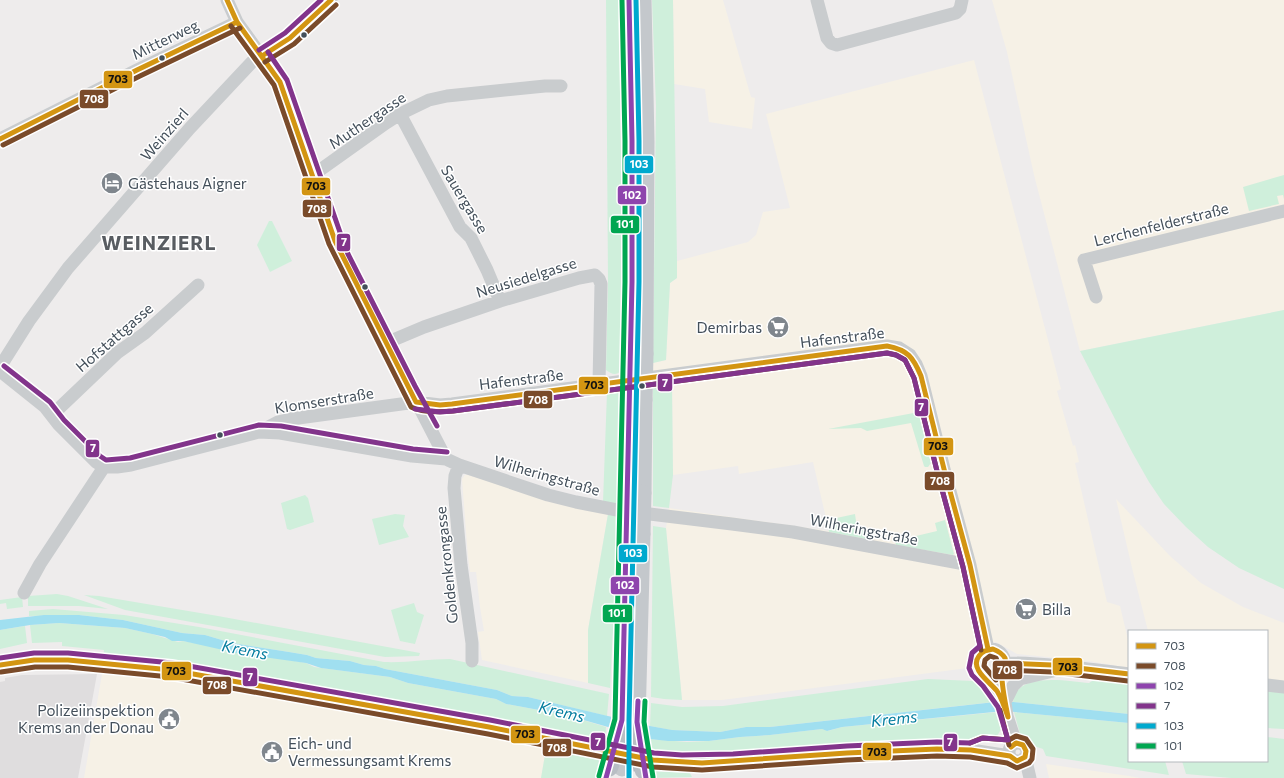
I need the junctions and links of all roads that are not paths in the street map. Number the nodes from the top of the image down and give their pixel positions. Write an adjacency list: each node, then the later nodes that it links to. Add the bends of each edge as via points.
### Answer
1 (227, 0): 7 (street)
2 (331, 0): 8 (street, Weinzierl, via 273,51)
3 (628, 0): 18 (main road)
4 (643, 0): 18 (main road, via 646,141)
5 (816, 0): 6 (street, via 827,38 837,45 956,13)
6 (962, 0)
7 (237, 22): 8 (street); 11 (street, Mitterweg)
8 (262, 56): 12 (street, via 280,82); 19 (street, Weinzierl, via 252,62 190,128 74,261 29,321)
9 (561, 86): 10 (street, Muthergasse, via 447,96 429,100)
10 (400, 114): 12 (street, Muthergasse); 16 (street, Sauergasse, via 460,227 471,238)
11 (0, 139)
12 (312, 176): 17 (street, via 342,257)
13 (1284, 211): 15 (street, Lerchenfelderstraße, via 1084,260)
14 (198, 284): 23 (street, Hofstattgasse, via 144,333 117,353)
15 (1096, 297)
16 (500, 301): 17 (street, Neusiedelgasse); 21 (street, Neusiedelgasse, via 595,275 601,284)
17 (386, 343): 22 (street)
18 (638, 355): 40 (main road, bridge)
19 (0, 367)
20 (0, 371): 23 (street)
21 (599, 384): 22 (street, Hafenstraße, via 440,405); 28 (street, Hafenstraße, via 876,347 899,348 910,355 921,376)
22 (416, 402): 24 (street, Klomserstraße, via 291,419); 25 (street)
23 (52, 415): 27 (street, via 59,425)
24 (259, 432): 25 (street, Wilheringstraße, via 280,433 412,456); 27 (street, Klomserstraße, via 131,465)
25 (446, 459): 26 (street, Wilheringstraße)
26 (459, 465): 28 (street, Wilheringstraße, via 576,502 617,510 793,532); 31 (street, Goldenkrongasse, via 454,488)
27 (104, 467): 29 (street, via 40,564)
28 (970, 565): 30 (street, Hafenstraße)
29 (24, 593)
30 (988, 649): 34 (street, via 1000,652 1004,657); 36 (street, via 982,652 976,661 978,671)
31 (472, 661)
32 (0, 665): 41 (street, via 34,660 68,660 171,670 675,762 702,763 862,752 971,750 983,745)
33 (1072, 667): 34 (street, via 1031,663); 35 (street); 39 (street, via 1025,677 1012,686)
34 (1004, 672): 36 (street, via 997,678); 39 (street)
35 (1128, 674)
36 (985, 679): 39 (street)
37 (1268, 685): 38 (street)
38 (1284, 687)
39 (1004, 704): 41 (street)
40 (629, 721): 42 (highway, bridge); 42 (highway, bridge)
41 (1016, 750): 43 (street); 44 (street)
42 (628, 772)
43 (1023, 778)
44 (1030, 778)

